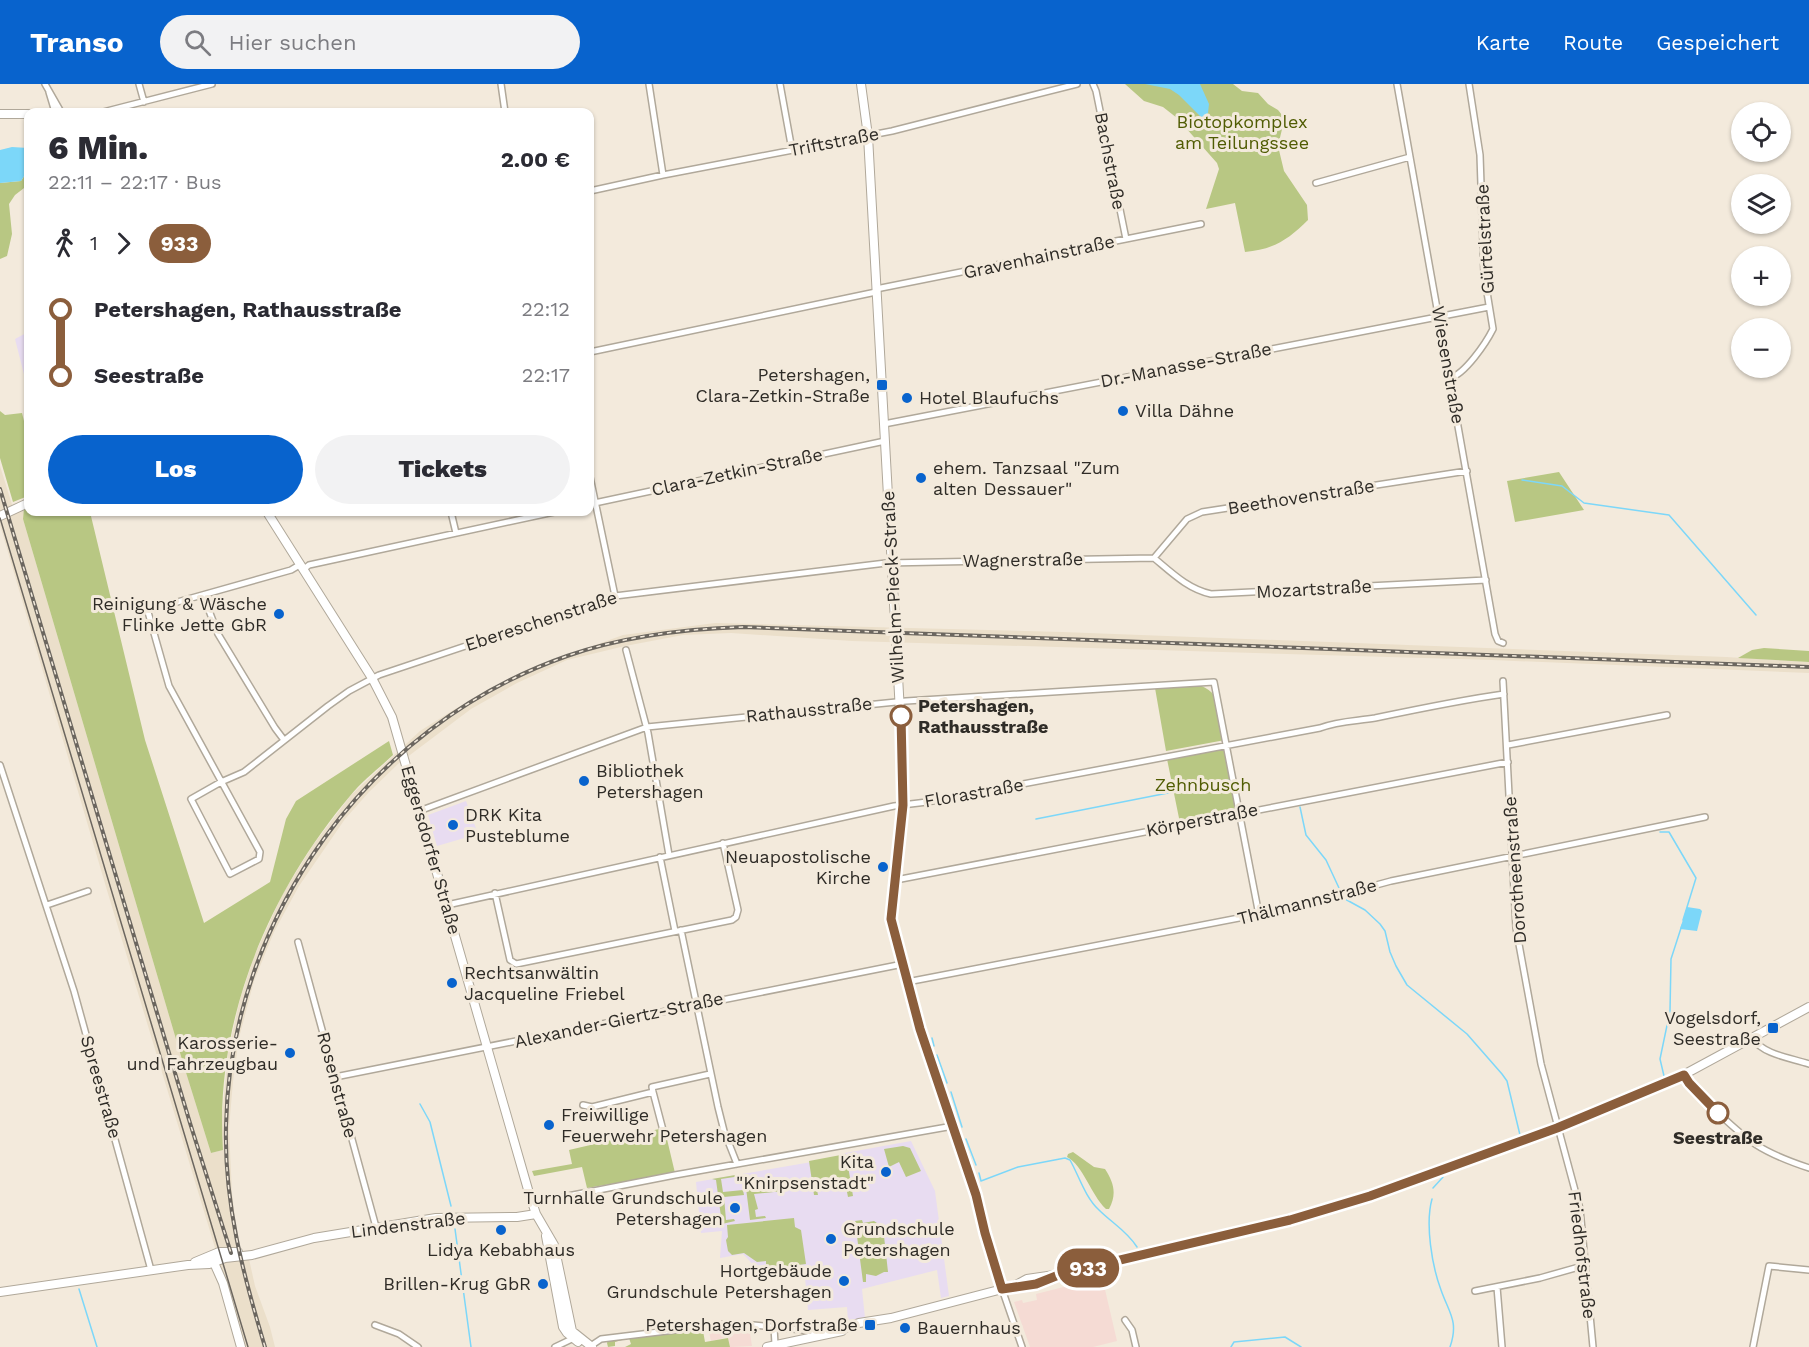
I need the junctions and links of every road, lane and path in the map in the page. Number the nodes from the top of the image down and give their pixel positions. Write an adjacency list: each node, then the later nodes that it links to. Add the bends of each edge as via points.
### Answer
1 (45, 84): 12 (street)
2 (139, 84): 13 (street)
3 (212, 84): 13 (street)
4 (501, 84): 17 (street)
5 (649, 84): 23 (street)
6 (780, 84): 21 (street)
7 (861, 84): 20 (street, Wilhelm-Pieck-Straße)
8 (1077, 84): 20 (street, Triftstraße)
9 (1093, 84): 27 (street, Bachstraße)
10 (1397, 84): 22 (street, Wiesenstraße)
11 (1469, 84): 29 (street, Gürtelstraße, via 1480,155 1484,274)
12 (49, 91): 14 (street); 15 (street)
13 (144, 102): 16 (street)
14 (54, 108)
15 (59, 108)
16 (119, 108)
17 (504, 108)
18 (0, 114): 19 (street)
19 (24, 116)
20 (868, 135): 21 (street, Triftstraße); 28 (street, Wilhelm-Pieck-Straße)
21 (792, 150): 23 (street, Triftstraße)
22 (1410, 157): 24 (street); 30 (street, Wiesenstraße)
23 (663, 175): 25 (street, Triftstraße)
24 (1316, 183)
25 (594, 190)
26 (1201, 224): 27 (street, Gravenhainstraße)
27 (1126, 239): 28 (street, Gravenhainstraße)
28 (876, 291): 31 (street, Gravenhainstraße); 33 (street, Wilhelm-Pieck-Straße)
29 (1489, 307): 30 (street, Dr.-Manasse-Straße); 32 (street, Gürtelstraße, via 1493,329 1463,370)
30 (1438, 316): 32 (street, Wiesenstraße); 33 (street, Dr.-Manasse-Straße)
31 (594, 351)
32 (1450, 378): 35 (street, Wiesenstraße)
33 (884, 424): 34 (street, Wilhelm-Pieck-Straße)
34 (885, 441): 36 (street, Clara-Zetkin-Straße); 45 (street, Wilhelm-Pieck-Straße)
35 (1467, 471): 44 (street, Beethovenstraße, via 1202,512 1187,519); 47 (street, Wiesenstraße)
36 (594, 503)
37 (24, 505): 39 (street)
38 (594, 511): 49 (street)
39 (0, 516)
40 (270, 516): 46 (street, Eggersdorfer Straße)
41 (452, 516): 43 (street)
42 (535, 516): 43 (street)
43 (456, 533): 46 (street)
44 (1154, 558): 45 (street, Wagnerstraße); 47 (street, Mozartstraße, via 1193,588 1211,594)
45 (892, 563): 49 (street, Ebereschenstraße); 55 (street, Wilhelm-Pieck-Straße)
46 (302, 567): 48 (street); 52 (street, Eggersdorfer Straße)
47 (1485, 580): 50 (street, Wiesenstraße, via 1495,634)
48 (203, 595): 58 (street, via 218,634); 63 (street, via 148,612 169,686)
49 (615, 596): 52 (street, Ebereschenstraße)
50 (1503, 643)
51 (627, 650): 57 (street)
52 (372, 678): 58 (street, Ebereschenstraße, via 341,696); 65 (street, Eggersdorfer Straße, via 392,717)
53 (1503, 681): 54 (street, Dorotheenstraße)
54 (1504, 694): 59 (street, Florastraße); 60 (street, Dorotheenstraße)
55 (900, 701): 57 (street, Rathausstraße); 59 (street, Rathausstraße, via 1214,682); 64 (street, Wilhelm-Pieck-Straße)
56 (1667, 715): 60 (street)
57 (647, 727): 65 (street, Rathausstraße); 69 (street)
58 (284, 740): 63 (street, Ebereschenstraße, via 244,772)
59 (1227, 745): 64 (street, Florastraße); 66 (street)
60 (1508, 745): 61 (street, Dorotheenstraße)
61 (1508, 762): 66 (street, Körperstraße); 70 (street, Dorotheenstraße)
62 (0, 765): 75 (street, Spreestraße)
63 (221, 782): 63 (street, Ebereschenstraße, via 261,852 259,859 231,874 191,799)
64 (903, 805): 68 (street, Florastraße); 72 (street, Wilhelm-Pieck-Straße)
65 (419, 811): 76 (street, Eggersdorfer Straße)
66 (1239, 813): 72 (street, Körperstraße); 77 (street)
67 (1705, 817): 70 (street, Thälmannstraße)
68 (723, 843): 69 (street, Florastraße); 78 (street, via 738,914 732,920)
69 (669, 855): 71 (street, Florastraße)
70 (1512, 856): 77 (street, Thälmannstraße); 93 (street, Dorotheenstraße, via 1516,928)
71 (660, 857): 74 (street, Florastraße); 78 (street)
72 (896, 878): 80 (street, Wilhelm-Pieck-Straße, via 891,919)
73 (88, 891): 75 (street)
74 (495, 893): 76 (street, Florastraße); 78 (street, via 510,960 516,964)
75 (47, 905): 102 (street, Spreestraße)
76 (447, 905): 85 (street, Eggersdorfer Straße)
77 (1259, 915): 81 (street, Thälmannstraße)
78 (678, 931): 82 (street)
79 (298, 942): 89 (street, Rosenstraße)
80 (903, 964): 81 (street, Wilhelm-Pieck-Straße); 82 (street, Alexander-Giertz-Straße)
81 (907, 982): 92 (street, Wilhelm-Pieck-Straße)
82 (695, 1004): 85 (street, Alexander-Giertz-Straße); 87 (street)
83 (1809, 1007): 84 (street)
84 (1753, 1039): 86 (street, via 1764,1049); 88 (street)
85 (488, 1047): 89 (street, Alexander-Giertz-Straße); 97 (street, Eggersdorfer Straße)
86 (1809, 1064)
87 (710, 1074): 90 (street, via 652,1087); 95 (street)
88 (1684, 1075): 93 (street); 96 (street, via 1750,1142)
89 (335, 1077): 99 (street, Rosenstraße)
90 (653, 1092): 91 (street, via 592,1107); 94 (street)
91 (583, 1105)
92 (952, 1126): 95 (street); 105 (street, Wilhelm-Pieck-Straße)
93 (1557, 1128): 101 (street, Friedhofstraße, via 1580,1209); 105 (street, via 1335,1207 1061,1274 1036,1284)
94 (664, 1134)
95 (737, 1164): 97 (street)
96 (1809, 1168)
97 (532, 1203): 98 (street, Eggersdorfer Straße)
98 (536, 1214): 99 (street, Lindenstraße, via 436,1218); 112 (street, via 554,1245)
99 (376, 1227): 100 (street, Lindenstraße, via 262,1252 224,1251)
100 (212, 1259): 102 (street, Lindenstraße); 116 (street)
101 (1586, 1265): 104 (street); 123 (street, Friedhofstraße)
102 (151, 1270): 107 (street, Lindenstraße)
103 (1809, 1270): 124 (street, via 1769,1266)
104 (1497, 1287): 106 (street); 122 (street)
105 (1002, 1289): 111 (street); 120 (street)
106 (1475, 1291)
107 (0, 1292)
108 (1125, 1320): 121 (street)
109 (375, 1325): 117 (street)
110 (774, 1327): 111 (street, via 813,1331); 113 (street, via 725,1324); 115 (street)
111 (816, 1336): 115 (street)
112 (575, 1338): 118 (street); 119 (street)
113 (604, 1338): 114 (street); 119 (street)
114 (605, 1346)
115 (771, 1346)
116 (241, 1347)
117 (418, 1347)
118 (555, 1347)
119 (589, 1347)
120 (1022, 1347)
121 (1137, 1347)
122 (1502, 1347)
123 (1593, 1347)
124 (1753, 1347)

